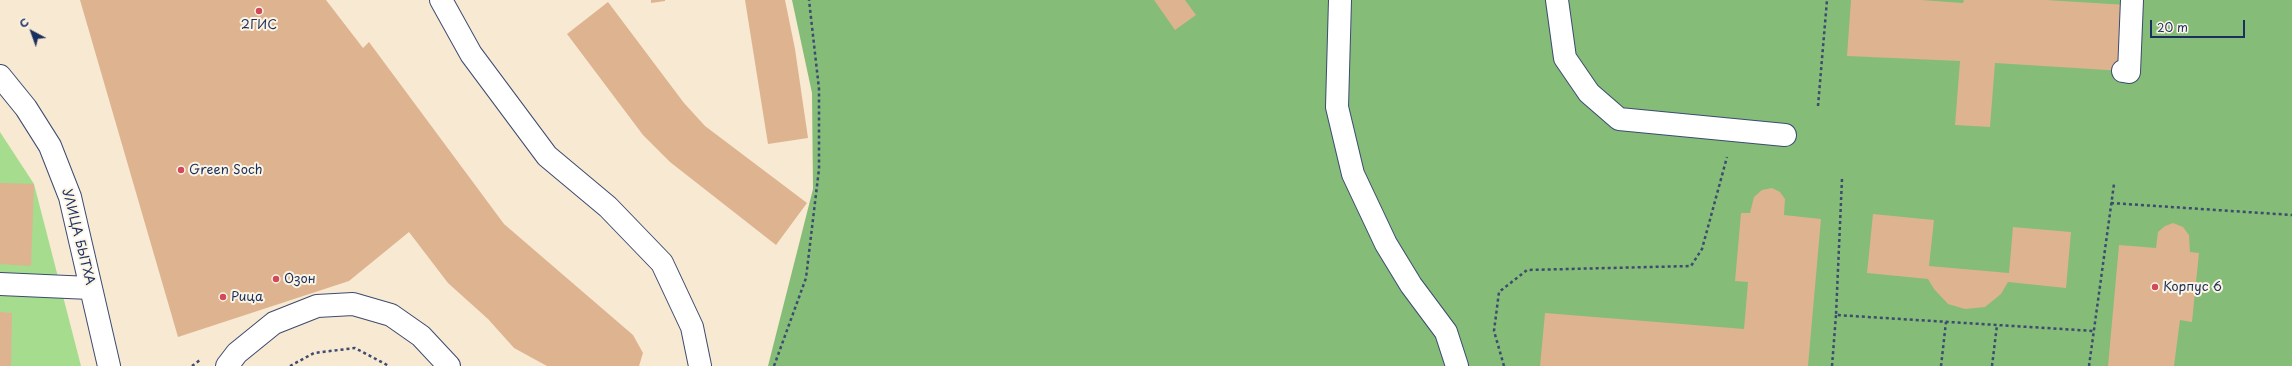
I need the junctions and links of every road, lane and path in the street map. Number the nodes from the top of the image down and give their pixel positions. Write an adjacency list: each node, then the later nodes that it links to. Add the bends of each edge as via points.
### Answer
1 (441, 0): 27 (street, via 471,54 547,156 608,207 662,263 692,327)
2 (808, 0): 28 (path, via 819,89 819,169 806,278)
3 (1340, 0): 29 (street, via 1337,107 1353,174 1386,244 1411,285 1446,332)
4 (1557, 0): 10 (street, via 1565,58 1589,93 1619,119)
5 (1827, 0): 9 (path)
6 (2132, 0): 7 (street, via 2130,72)
7 (2123, 71)
8 (0, 76): 17 (street, УЛИЦА БЫТХА, via 26,108 50,146 70,197)
9 (1818, 106)
10 (1734, 130): 11 (street); 30 (path, via 1702,249 1691,266 1527,270 1499,292 1494,331)
11 (1786, 135)
12 (1842, 179): 18 (path)
13 (2114, 184): 14 (path)
14 (2111, 203): 15 (path); 21 (path)
15 (2292, 215)
16 (0, 284): 17 (street)
17 (90, 288): 22 (street, УЛИЦА БЫТХА)
18 (1836, 314): 19 (path); 31 (path)
19 (1946, 322): 20 (path); 32 (path)
20 (1997, 325): 21 (path); 33 (path)
21 (2094, 331): 34 (path)
22 (109, 366)
23 (227, 366): 26 (street, via 237,353 274,323 317,306 353,304 391,315 421,336)
24 (290, 366): 25 (path, via 314,353 355,348)
25 (389, 366)
26 (449, 366)
27 (700, 366)
28 (774, 366)
29 (1457, 366)
30 (1504, 366)
31 (1832, 366)
32 (1941, 366)
33 (1992, 366)
34 (2089, 366)

